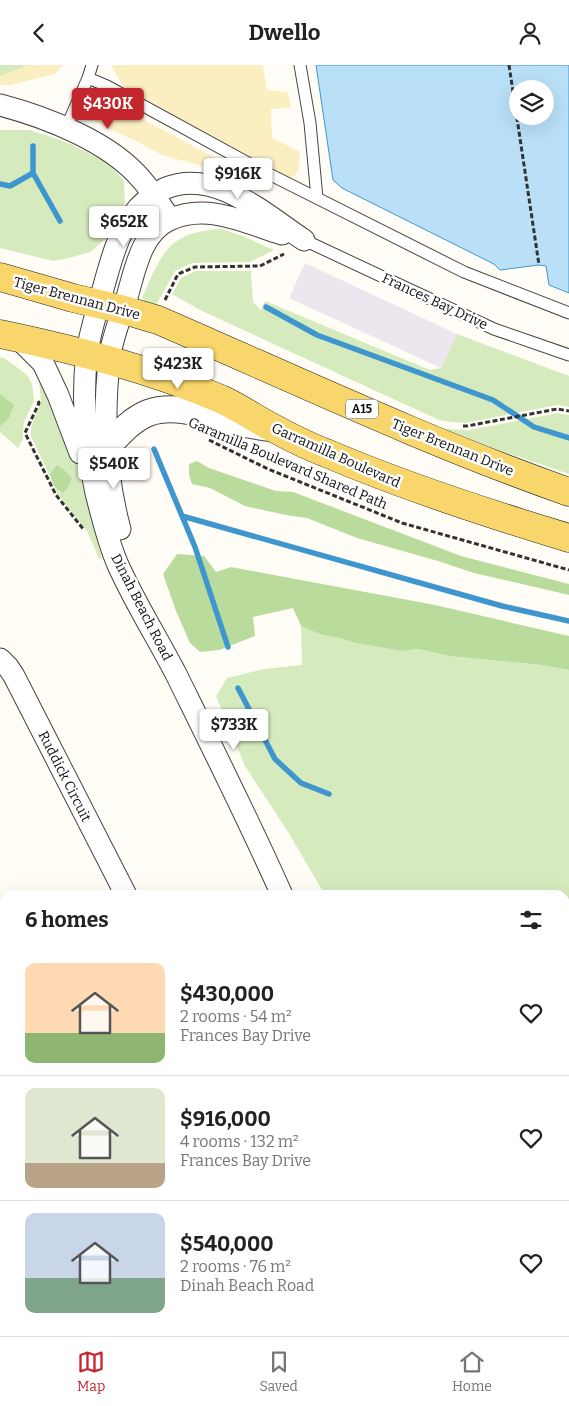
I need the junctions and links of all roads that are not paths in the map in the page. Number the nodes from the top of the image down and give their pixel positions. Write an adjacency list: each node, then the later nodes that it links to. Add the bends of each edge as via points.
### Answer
1 (92, 65): 3 (lane)
2 (300, 65): 7 (lane, via 310,123)
3 (88, 78): 5 (lane); 7 (lane)
4 (0, 105): 5 (street)
5 (66, 128): 6 (street, via 119,158)
6 (153, 195): 8 (street); 9 (street, Frances Bay Drive, via 180,184 210,185 243,200); 11 (street, Dinah Beach Road, via 135,211 112,258)
7 (317, 198): 12 (lane, via 464,272)
8 (170, 219): 9 (street, Frances Bay Drive, via 191,213 215,213); 11 (street, Dinah Beach Road, via 157,227 148,239)
9 (304, 240): 14 (lane, Frances Bay Drive, via 494,329)
10 (0, 277): 11 (main road, Tiger Brennan Drive / A15)
11 (111, 307): 15 (street, Dinah Beach Road); 18 (main road, Tiger Brennan Drive / A15, via 158,320 404,427)
12 (569, 313)
13 (9, 336): 15 (main road); 19 (street, via 42,363 58,395)
14 (569, 355)
15 (98, 356): 16 (main road, Garramilla Boulevard, via 223,400); 17 (street, via 106,417); 19 (street, Dinah Beach Road, via 84,389 89,460)
16 (273, 428): 17 (street, via 169,409 148,413 130,423); 20 (main road, Garramilla Boulevard, via 323,453 395,482)
17 (106, 447): 21 (street, via 116,513)
18 (569, 492)
19 (100, 508): 21 (street, Dinah Beach Road, via 117,562)
20 (569, 538)
21 (148, 625): 24 (street, Dinah Beach Road)
22 (0, 659): 23 (street, Ruddick Circuit, via 14,676)
23 (123, 890)
24 (280, 890)

